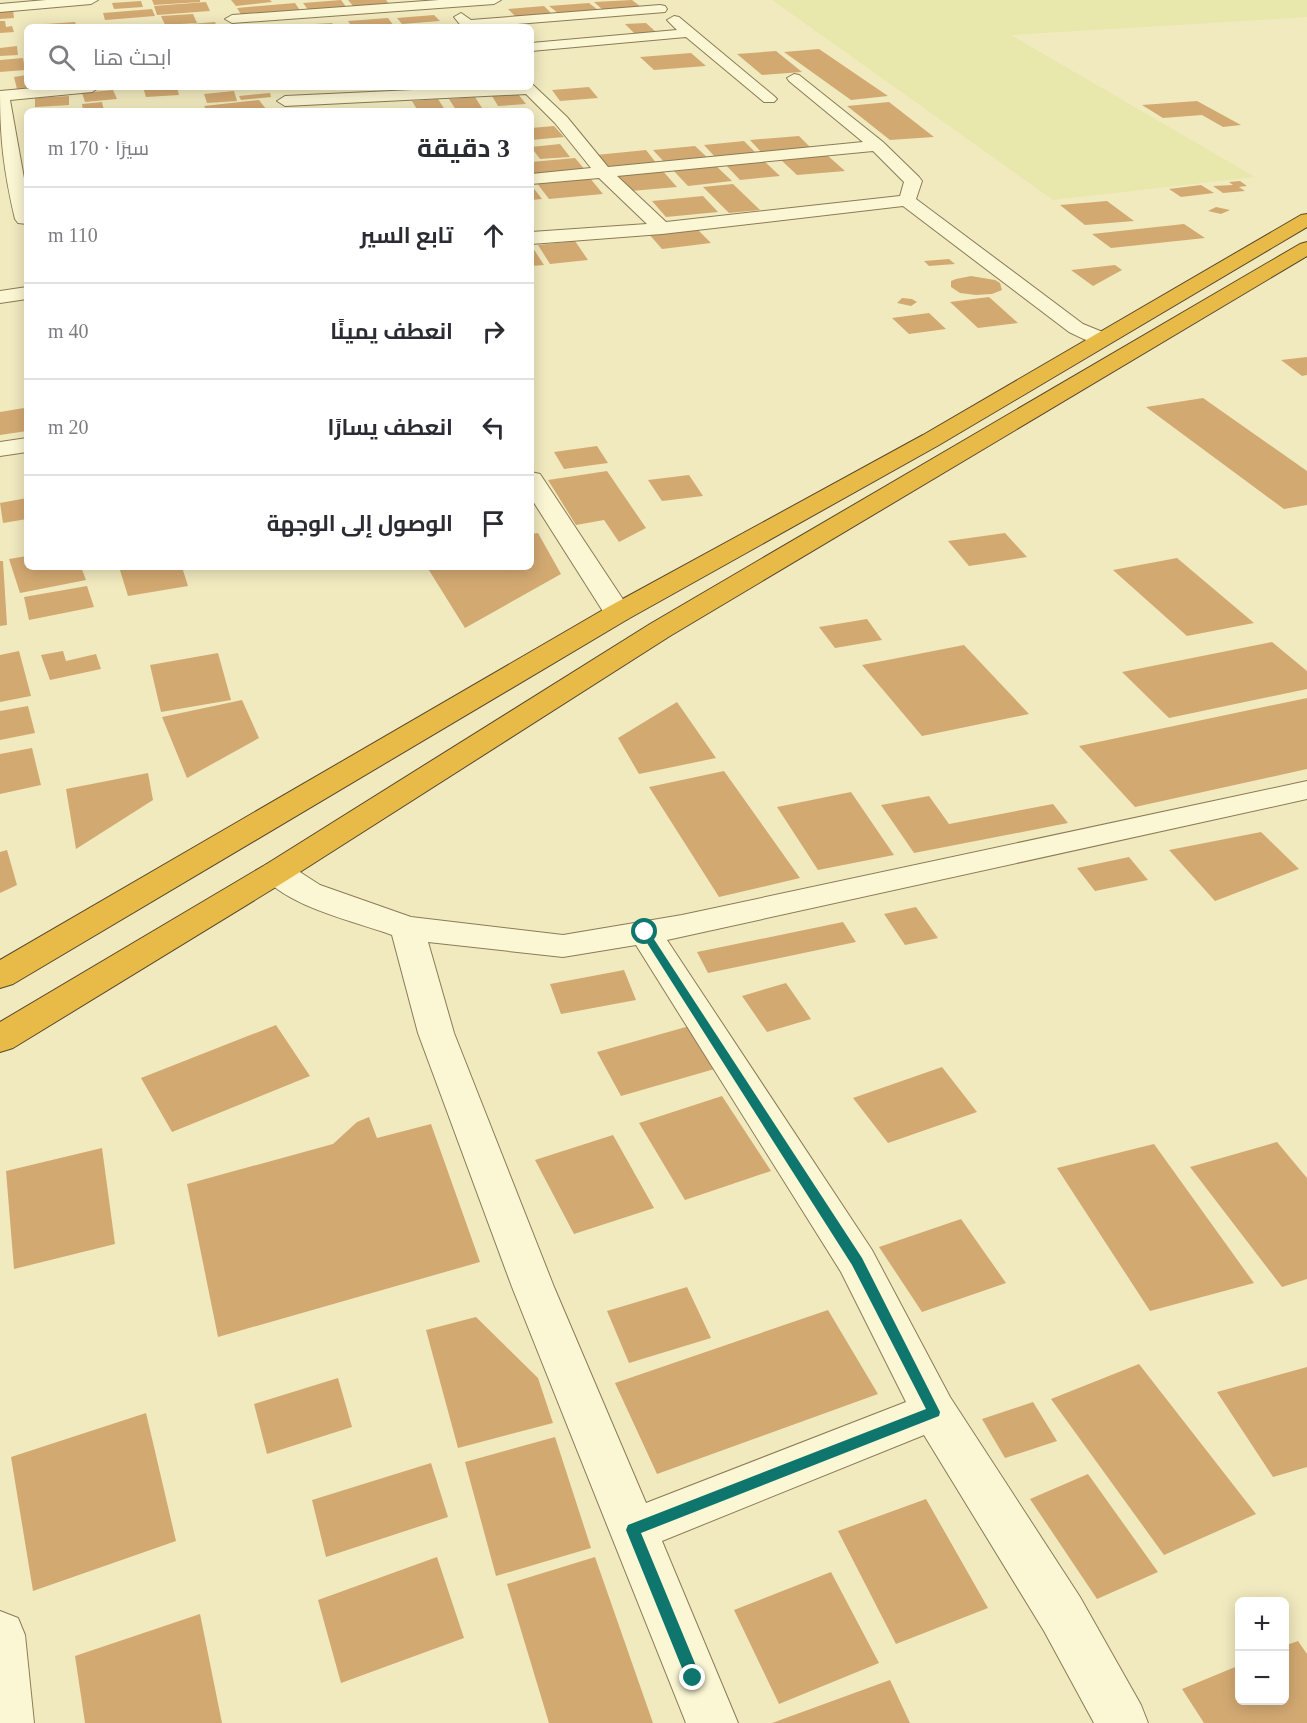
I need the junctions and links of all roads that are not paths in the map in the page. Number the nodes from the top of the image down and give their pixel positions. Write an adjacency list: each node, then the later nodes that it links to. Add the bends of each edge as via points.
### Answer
1 (83, 0): 2 (street); 6 (street); 7 (street)
2 (91, 0)
3 (494, 0): 4 (street)
4 (448, 3): 8 (street); 9 (street)
5 (655, 4): 9 (street); 10 (street)
6 (0, 8)
7 (91, 18)
8 (232, 18)
9 (467, 24)
10 (689, 33): 11 (street); 18 (street)
11 (534, 47)
12 (794, 78): 23 (street)
13 (62, 90): 17 (street)
14 (277, 90): 19 (street)
15 (504, 90): 19 (street)
16 (531, 90): 20 (street)
17 (1, 96): 22 (street)
18 (769, 99)
19 (284, 108)
20 (561, 120): 21 (street); 24 (street)
21 (541, 122)
22 (4, 142): 25 (street)
23 (877, 146): 24 (street); 27 (street, via 913,181)
24 (603, 172): 26 (street); 30 (street)
25 (20, 174): 29 (street)
26 (534, 179)
27 (907, 200): 30 (street); 35 (street, via 1076,328)
28 (1307, 219): 35 (highway)
29 (20, 220)
30 (662, 228): 31 (street)
31 (534, 238)
32 (1307, 248): 42 (highway, via 660,630)
33 (24, 293): 34 (street)
34 (0, 297)
35 (1103, 339): 39 (highway, via 931,440)
36 (24, 445): 37 (street)
37 (0, 449)
38 (534, 484): 39 (street)
39 (618, 613): 41 (highway)
40 (1307, 790): 47 (street)
41 (282, 810): 42 (highway); 43 (highway)
42 (331, 838): 44 (highway)
43 (179, 871): 45 (highway); 48 (highway)
44 (277, 872): 45 (highway); 46 (street, via 309,893)
45 (229, 902): 49 (highway)
46 (407, 928): 47 (street, via 563,946); 51 (street, via 436,1033 533,1287)
47 (645, 932): 50 (street, via 857,1262)
48 (0, 976)
49 (0, 1040)
50 (934, 1412): 51 (street); 55 (street, via 1062,1614)
51 (633, 1530): 54 (street)
52 (0, 1635): 53 (street)
53 (8, 1723)
54 (712, 1723)
55 (1122, 1723)

